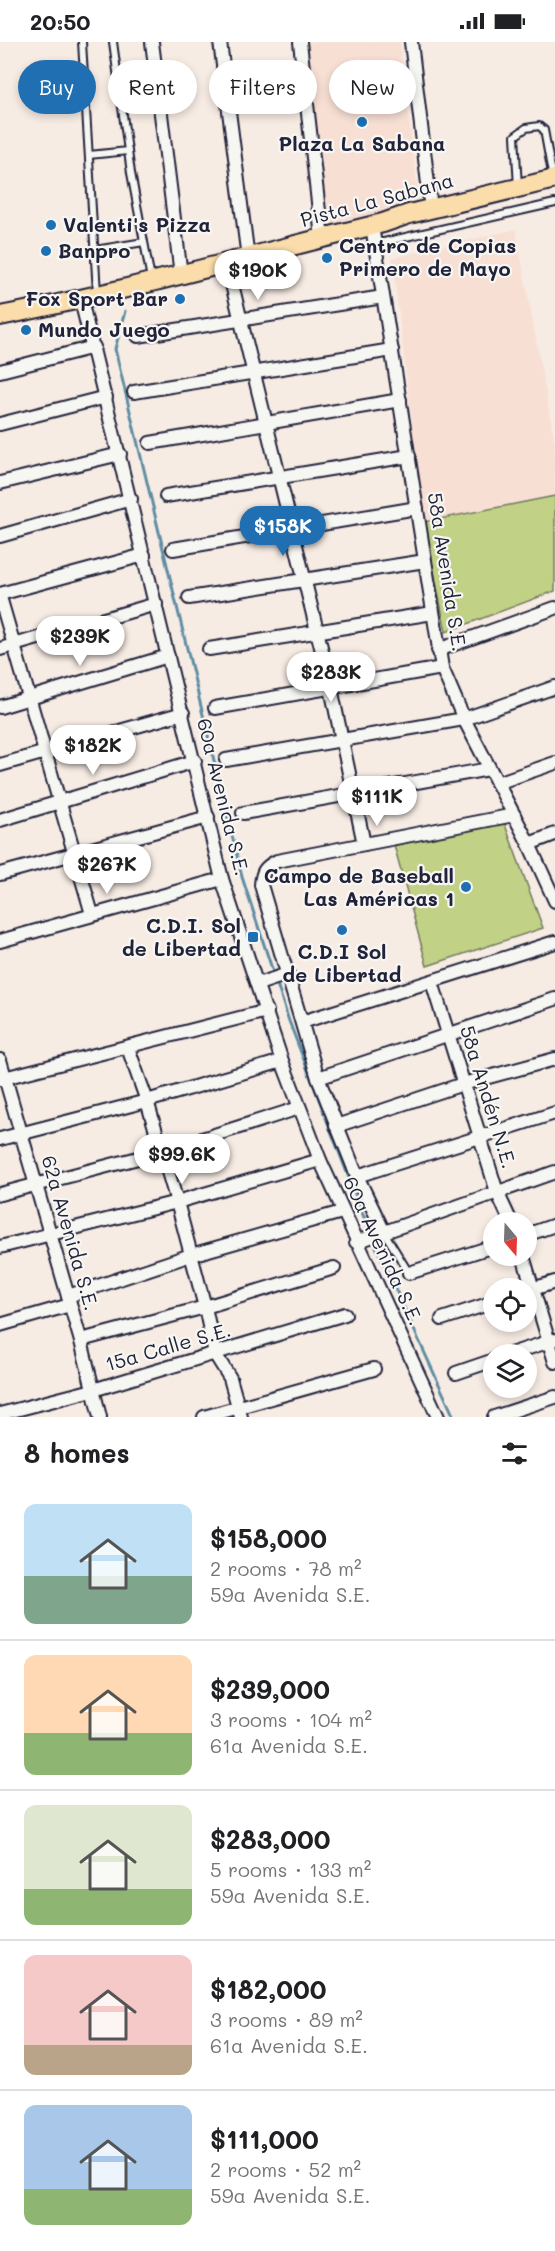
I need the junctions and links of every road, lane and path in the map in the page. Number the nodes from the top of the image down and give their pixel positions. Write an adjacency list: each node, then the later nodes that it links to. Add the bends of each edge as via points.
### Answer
1 (82, 42): 8 (lane)
2 (113, 42): 7 (lane)
3 (152, 42): 20 (street)
4 (220, 42): 18 (street)
5 (300, 42): 14 (street)
6 (411, 42): 12 (street)
7 (128, 151): 8 (lane); 15 (lane)
8 (89, 155): 17 (lane)
9 (554, 179): 10 (main road, Pista La Sabana); 10 (lane, via 544,130 539,126 526,128 515,136)
10 (518, 187): 12 (main road, Pista La Sabana)
11 (555, 203): 16 (lane)
12 (431, 208): 13 (main road, Pista La Sabana)
13 (372, 226): 14 (main road, Pista La Sabana); 16 (street, 58a Avenida S.E.)
14 (322, 238): 18 (main road, Pista La Sabana)
15 (144, 242): 17 (lane); 21 (lane)
16 (375, 244): 22 (street, 58a Avenida S.E.)
17 (95, 250): 23 (lane)
18 (248, 258): 19 (main road, Pista La Sabana)
19 (227, 264): 20 (main road, Pista La Sabana); 25 (street)
20 (182, 275): 21 (main road, Pista La Sabana)
21 (152, 283): 23 (main road, Pista La Sabana)
22 (383, 297): 25 (street); 28 (street, 58a Avenida S.E.)
23 (90, 298): 24 (main road, Pista La Sabana); 27 (street, 60a Avenida S.E.)
24 (0, 316)
25 (240, 319): 26 (street); 30 (street)
26 (138, 336)
27 (94, 347): 29 (street); 32 (street, 60a Avenida S.E.)
28 (392, 350): 30 (street); 33 (street, 58a Avenida S.E.)
29 (0, 371)
30 (254, 372): 31 (street); 34 (street)
31 (134, 392)
32 (106, 397): 35 (street); 37 (street, 60a Avenida S.E.)
33 (400, 400): 34 (street); 38 (street, 58a Avenida S.E.)
34 (266, 423): 36 (street); 39 (street)
35 (0, 424)
36 (150, 443)
37 (120, 454): 40 (street); 42 (street, 60a Avenida S.E.)
38 (409, 456): 39 (street); 43 (street, 58a Avenida S.E.)
39 (279, 477): 41 (street); 44 (street)
40 (0, 483)
41 (166, 496)
42 (131, 499): 45 (street); 47 (street, 60a Avenida S.E.)
43 (417, 508): 44 (street); 48 (street, 58a Avenida S.E.)
44 (292, 529): 46 (street); 49 (street)
45 (0, 536)
46 (173, 549)
47 (144, 555): 50 (street); 52 (street, 60a Avenida S.E.)
48 (425, 561): 49 (street); 54 (street, 58a Avenida S.E.)
49 (304, 580): 51 (street); 55 (street)
50 (0, 595): 56 (street)
51 (189, 598)
52 (156, 604): 56 (street); 60 (street, 60a Avenida S.E.)
53 (555, 608): 59 (street)
54 (433, 613): 55 (street); 59 (street, 58a Avenida S.E.)
55 (317, 632): 58 (street); 62 (street)
56 (14, 645): 57 (street); 64 (street)
57 (0, 649)
58 (209, 649)
59 (438, 650): 61 (street, 58a Avenida S.E.)
60 (168, 656): 64 (street); 67 (street, 60a Avenida S.E.)
61 (442, 668): 62 (street); 68 (street, 58a Avenida S.E.)
62 (331, 687): 66 (street); 69 (street)
63 (555, 687): 68 (street)
64 (29, 698): 65 (street); 70 (street)
65 (0, 707)
66 (215, 708)
67 (183, 713): 70 (street); 72 (street, 60a Avenida S.E.)
68 (464, 719): 69 (street); 75 (street, 58a Avenida S.E.)
69 (343, 741): 71 (street); 77 (street)
70 (45, 751): 74 (street); 78 (street)
71 (226, 760)
72 (195, 761): 78 (street); 81 (street, 60a Avenida S.E.)
73 (555, 763): 76 (street)
74 (0, 765)
75 (489, 769): 76 (street, 58a Avenida S.E.); 77 (street)
76 (497, 783): 80 (street, 58a Avenida S.E.)
77 (354, 793): 79 (street); 84 (street)
78 (59, 802): 82 (street); 86 (street)
79 (243, 813)
80 (514, 815): 84 (street); 85 (street, 58a Avenida S.E.)
81 (208, 817): 86 (street); 88 (street, 60a Avenida S.E.)
82 (0, 820)
83 (555, 834): 85 (street)
84 (364, 844): 93 (street, via 267,866 261,885)
85 (529, 844): 89 (street, 58a Avenida S.E.)
86 (74, 854): 87 (street); 90 (street)
87 (0, 873)
88 (222, 879): 90 (street); 93 (street, 60a Avenida S.E.)
89 (555, 901)
90 (92, 914): 91 (street)
91 (0, 941)
92 (555, 942): 94 (street)
93 (273, 978): 96 (street, 60a Avenida S.E.); 97 (street)
94 (432, 982): 97 (street); 98 (street, 58a Andén N.E.)
95 (555, 999): 98 (street)
96 (267, 1011): 99 (street); 102 (street, 60a Avenida S.E.)
97 (302, 1023): 104 (street)
98 (448, 1034): 104 (street); 105 (street, 58a Andén N.E.)
99 (128, 1048): 103 (street); 106 (street)
100 (555, 1059): 105 (street)
101 (0, 1060): 103 (street, 62a Avenida S.E.)
102 (282, 1060): 106 (street); 107 (street, 60a Avenida S.E.)
103 (2, 1078): 110 (street, 62a Avenida S.E.)
104 (318, 1078): 109 (street)
105 (463, 1084): 109 (street); 111 (street, 58a Andén N.E.)
106 (147, 1101): 110 (street); 113 (street)
107 (299, 1108): 113 (street); 114 (street, 60a Avenida S.E.)
108 (555, 1113): 111 (street)
109 (336, 1126): 116 (street)
110 (21, 1133): 112 (street); 117 (street, 62a Avenida S.E.)
111 (480, 1138): 116 (street); 118 (street, 58a Andén N.E.)
112 (0, 1139)
113 (161, 1152): 117 (street); 120 (street)
114 (320, 1160): 120 (street); 121 (street, 60a Avenida S.E.)
115 (555, 1172): 118 (street)
116 (357, 1176): 125 (street)
117 (36, 1184): 119 (street); 126 (street, 62a Avenida S.E.)
118 (497, 1192): 122 (street, 58a Andén N.E.); 125 (street)
119 (0, 1194)
120 (177, 1203): 126 (street); 130 (street)
121 (342, 1212): 127 (street, 60a Avenida S.E.); 130 (street)
122 (506, 1212)
123 (555, 1225): 124 (street)
124 (537, 1231)
125 (382, 1232): 127 (street); 132 (lane)
126 (50, 1234): 128 (street); 135 (street, 62a Avenida S.E.)
127 (361, 1240): 155 (street, 60a Avenida S.E.)
128 (0, 1247)
129 (483, 1250): 132 (street)
130 (191, 1255): 135 (street); 137 (street)
131 (334, 1268): 137 (street)
132 (410, 1273)
133 (555, 1282): 134 (street)
134 (537, 1288)
135 (69, 1300): 141 (street); 142 (street, 62a Avenida S.E.)
136 (483, 1306): 140 (street)
137 (205, 1307): 142 (street); 144 (street)
138 (537, 1307): 143 (street)
139 (345, 1314): 144 (street, 15a Calle S.E.)
140 (442, 1319)
141 (0, 1325)
142 (81, 1340): 149 (street, 62a Avenida S.E.)
143 (551, 1341): 145 (street)
144 (215, 1354): 149 (street, 15a Calle S.E.); 151 (street, via 230,1378)
145 (555, 1362)
146 (483, 1363): 148 (street)
147 (374, 1369): 151 (street)
148 (456, 1372)
149 (93, 1390): 152 (street, 15a Calle S.E.); 153 (street, 62a Avenida S.E.)
150 (555, 1397): 156 (street)
151 (240, 1412): 154 (street)
152 (0, 1414)
153 (100, 1417)
154 (204, 1417)
155 (438, 1417)
156 (494, 1417)

